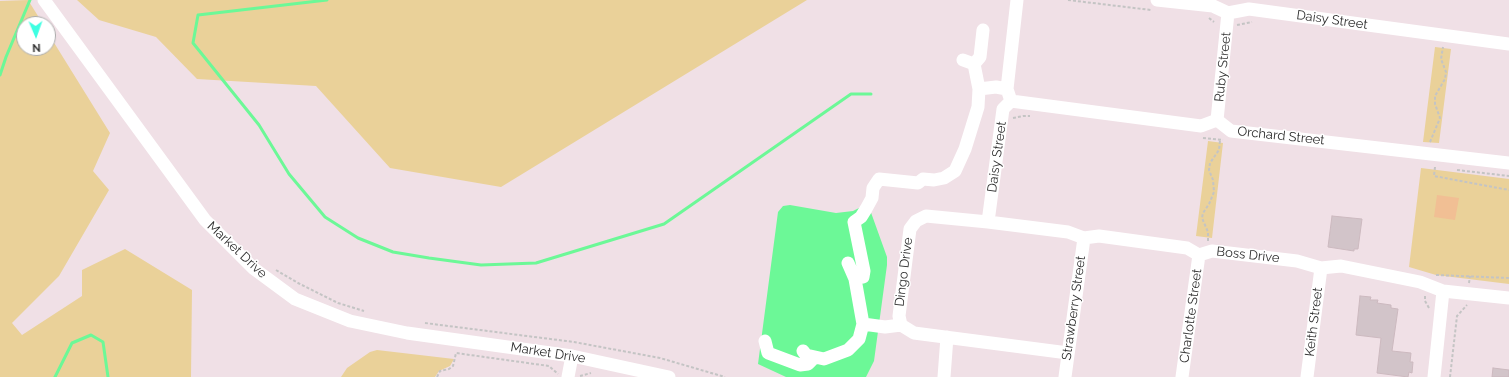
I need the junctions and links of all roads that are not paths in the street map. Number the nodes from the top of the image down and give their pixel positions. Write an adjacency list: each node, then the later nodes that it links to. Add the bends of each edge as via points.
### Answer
1 (44, 0): 24 (street, Market Drive, via 205,220 253,268 295,299 350,321 407,333)
2 (1017, 0): 8 (street, Daisy Street)
3 (1155, 5): 4 (street, via 1213,6)
4 (1221, 21): 6 (street, Daisy Street, via 1249,9); 9 (street, Ruby Street)
5 (983, 30): 7 (street, via 980,57 969,62)
6 (1509, 44)
7 (979, 89): 8 (street, via 996,87); 16 (street, via 978,107 965,149 955,170 944,178 923,179 918,183 879,179 873,188 872,198 866,209 854,222 864,271 863,277)
8 (1009, 95): 9 (street, via 1201,126); 11 (street, Daisy Street, via 1003,109)
9 (1217, 120): 10 (street, Orchard Street, via 1231,131)
10 (1509, 163)
11 (988, 222): 12 (street, Boss Drive, via 1068,232); 20 (street, Dingo Drive, via 926,216 916,221 910,229 899,316)
12 (1084, 238): 13 (street, Boss Drive, via 1099,236 1187,248); 23 (street, Strawberry Street)
13 (1200, 255): 15 (street, Boss Drive, via 1212,251 1297,261); 29 (street, Charlotte Street)
14 (848, 263): 16 (street)
15 (1321, 268): 17 (street, Boss Drive, via 1341,266 1426,284); 30 (street, Keith Street)
16 (855, 279): 19 (street)
17 (1443, 291): 18 (street, Boss Drive); 31 (street)
18 (1509, 298)
19 (863, 324): 20 (street, via 885,327); 22 (street, via 859,339 848,350 824,359 809,355 808,364 800,365 768,353)
20 (901, 325): 21 (street, Dingo Drive, via 914,333)
21 (947, 337): 23 (street, Dingo Drive); 27 (street)
22 (765, 342)
23 (1068, 353): 28 (street, Strawberry Street)
24 (572, 356): 25 (street); 26 (street, Market Drive)
25 (569, 376)
26 (669, 377)
27 (944, 377)
28 (1065, 377)
29 (1182, 377)
30 (1307, 377)
31 (1434, 377)

